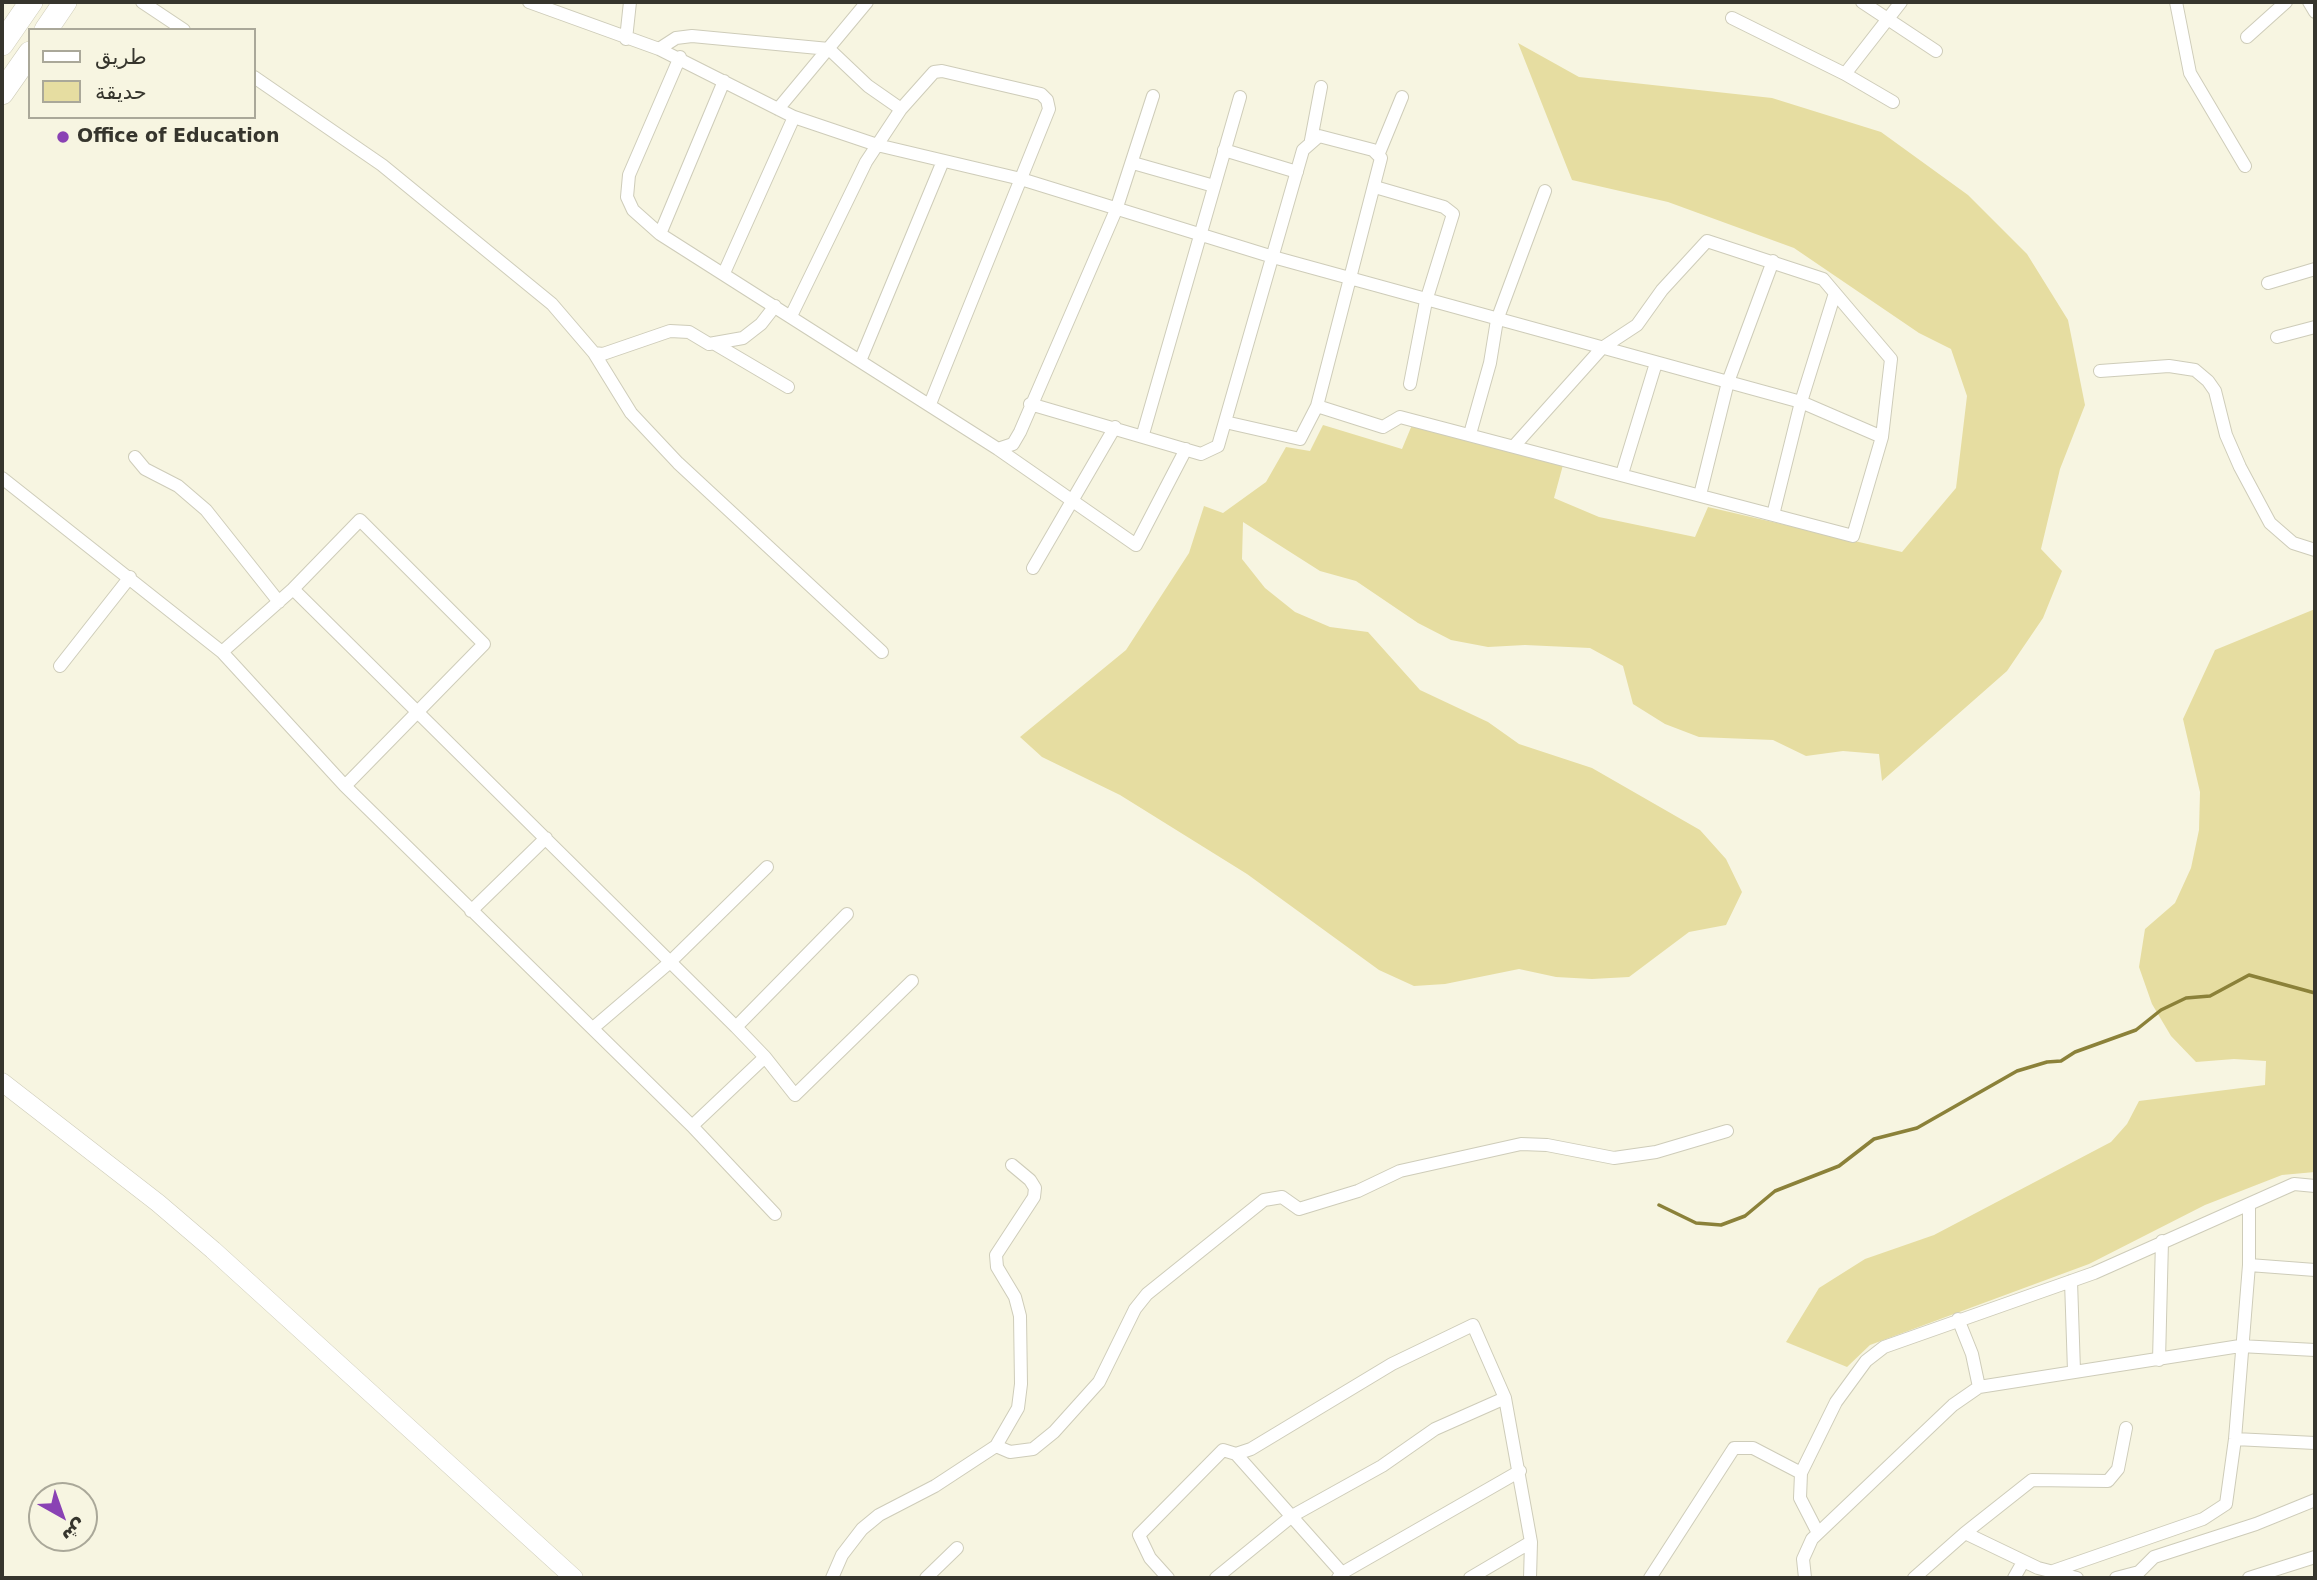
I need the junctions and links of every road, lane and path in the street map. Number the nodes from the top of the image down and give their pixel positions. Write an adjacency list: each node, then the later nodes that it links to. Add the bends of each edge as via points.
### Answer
1 (31, 2): 19 (highway)
2 (65, 2): 15 (highway)
3 (142, 2): 16 (street)
4 (529, 2): 18 (street)
5 (630, 2): 18 (street)
6 (867, 2): 20 (street)
7 (1862, 2): 14 (street)
8 (1901, 2): 14 (street)
9 (2176, 2): 43 (street, via 2190,73)
10 (2286, 2): 17 (street)
11 (2309, 2): 12 (street)
12 (2315, 12)
13 (1732, 18): 25 (street)
14 (1888, 18): 22 (street); 25 (street)
15 (47, 28)
16 (181, 28)
17 (2247, 37)
18 (626, 39): 21 (street)
19 (2, 44)
20 (829, 48): 21 (street, via 692,36 676,38); 34 (street); 35 (street, via 868,86)
21 (659, 49): 24 (street)
22 (1936, 51)
23 (28, 56): 29 (highway)
24 (680, 57): 27 (street); 51 (street, via 626,186 633,210)
25 (1845, 74): 33 (street)
26 (256, 78): 67 (street, via 382,165 552,304)
27 (724, 81): 34 (street); 51 (street)
28 (1321, 87): 37 (street)
29 (2, 93)
30 (1153, 96): 42 (street)
31 (1240, 97): 39 (street)
32 (1402, 97): 40 (street)
33 (1893, 102)
34 (778, 109): 36 (street)
35 (901, 109): 38 (street); 45 (street, via 934,72 942,71 1041,94 1049,109)
36 (794, 117): 38 (street); 55 (street)
37 (1311, 140): 40 (street, via 1320,136); 44 (street)
38 (877, 145): 41 (street); 61 (street)
39 (1224, 150): 44 (street); 46 (street)
40 (1379, 153): 47 (street)
41 (943, 160): 45 (street); 68 (street)
42 (1133, 163): 46 (street); 49 (street)
43 (2245, 166)
44 (1297, 172): 52 (street)
45 (1021, 180): 49 (street); 75 (street)
46 (1214, 186): 50 (street)
47 (1376, 187): 56 (street); 59 (street, via 1444,207 1453,214)
48 (1545, 191): 62 (street)
49 (1116, 210): 50 (street); 76 (street)
50 (1200, 233): 52 (street); 80 (street)
51 (660, 234): 55 (street)
52 (1273, 257): 56 (street); 78 (street)
53 (1773, 261): 58 (street, via 1823,279); 66 (street, via 1707,241 1637,325); 71 (street)
54 (2315, 269): 57 (street)
55 (724, 273): 60 (street)
56 (1349, 277): 59 (street); 77 (street)
57 (2268, 283)
58 (1835, 293): 74 (street); 82 (street, via 1891,359)
59 (1426, 301): 62 (street); 72 (street)
60 (775, 306): 61 (street); 65 (street, via 743,338)
61 (791, 316): 68 (street)
62 (1497, 320): 66 (street); 81 (street)
63 (2314, 331): 64 (street)
64 (2277, 337)
65 (715, 344): 67 (street, via 689,332 670,331); 73 (street)
66 (1602, 348): 69 (street); 83 (street)
67 (594, 353): 98 (street, via 631,413 678,463)
68 (860, 361): 75 (street)
69 (1656, 363): 71 (street); 87 (street)
70 (2100, 371): 92 (street, via 2169,366 2194,370 2208,381 2226,435 2270,523 2293,543)
71 (1728, 382): 74 (street); 89 (street)
72 (1410, 384)
73 (788, 387)
74 (1801, 402): 82 (street); 91 (street)
75 (930, 404): 84 (street)
76 (1030, 404): 79 (street); 84 (street, via 1013,444)
77 (1317, 406): 78 (street, via 1300,439); 81 (street, via 1383,427 1399,417)
78 (1225, 422): 85 (street, via 1218,446 1201,454)
79 (1115, 427): 80 (street); 90 (street)
80 (1143, 434): 85 (street)
81 (1469, 434): 83 (street)
82 (1882, 437): 91 (street, via 1853,536)
83 (1515, 445): 87 (street)
84 (998, 449): 90 (street)
85 (1186, 449): 90 (street, via 1136,545)
86 (135, 457): 96 (street, via 145,469 178,486 206,510)
87 (1622, 474): 89 (street)
88 (2, 478): 94 (street)
89 (1700, 495): 91 (street)
90 (1072, 500): 93 (street)
91 (1773, 515)
92 (2315, 550)
93 (1033, 568)
94 (130, 577): 97 (street); 99 (street)
95 (293, 590): 96 (street); 100 (street); 100 (street, via 360,520 484,644)
96 (279, 601): 97 (street)
97 (222, 652): 101 (street)
98 (882, 652)
99 (60, 666)
100 (419, 714): 101 (street); 102 (street)
101 (345, 786): 104 (street)
102 (546, 838): 104 (street); 106 (street)
103 (767, 867): 106 (street)
104 (471, 911): 109 (street)
105 (847, 914): 108 (street)
106 (669, 963): 108 (street); 109 (street)
107 (912, 981): 110 (street, via 795,1095)
108 (736, 1027): 110 (street)
109 (593, 1028): 112 (street)
110 (765, 1057): 112 (street)
111 (2, 1082): 146 (street, via 158,1203)
112 (692, 1126): 117 (street)
113 (1727, 1131): 132 (street, via 1656,1152 1614,1158 1521,1144 1400,1171 1359,1191 1299,1209 1282,1198 1264,1200 1147,1294 1099,1382 1055,1432 1033,1449 1010,1452)
114 (1012, 1164): 132 (street, via 1035,1188 1034,1197 996,1255 1020,1316 1021,1384 1018,1408)
115 (2315, 1186): 116 (street, via 2294,1184)
116 (2249, 1204): 118 (street); 119 (street)
117 (775, 1214)
118 (2162, 1241): 121 (street); 125 (street)
119 (2249, 1265): 120 (street); 123 (street)
120 (2315, 1270)
121 (2071, 1281): 122 (street); 126 (street)
122 (1958, 1319): 127 (street); 135 (street, via 1884,1347 1866,1361 1836,1402)
123 (2240, 1346): 124 (street); 125 (street); 130 (street)
124 (2315, 1350)
125 (2159, 1360): 126 (street)
126 (2074, 1371): 127 (street)
127 (1979, 1387): 138 (street, via 1953,1405)
128 (1505, 1398): 133 (street, via 1477,1329 1465,1326); 134 (street); 137 (street, via 1435,1429 1382,1466)
129 (2126, 1428): 139 (street, via 2118,1469 2108,1481 2032,1480)
130 (2235, 1439): 131 (street); 144 (street, via 2223,1508)
131 (2315, 1443)
132 (996, 1446): 147 (street, via 935,1486 878,1515 842,1555)
133 (1236, 1454): 137 (street); 149 (street, via 1223,1450 1139,1535 1150,1558)
134 (1520, 1471): 140 (street); 145 (street)
135 (1801, 1472): 138 (street, via 1800,1497); 153 (street, via 1753,1448 1734,1448)
136 (2315, 1500): 158 (street, via 2154,1558 2139,1572)
137 (1292, 1516): 145 (street); 150 (street)
138 (1818, 1533): 154 (street, via 1803,1559)
139 (1965, 1533): 143 (street); 155 (street)
140 (1531, 1542): 151 (street); 152 (street)
141 (957, 1548): 148 (street)
142 (2315, 1557): 159 (street)
143 (2023, 1562): 144 (street); 156 (street)
144 (2053, 1571): 157 (street)
145 (1349, 1575)
146 (574, 1578)
147 (832, 1578)
148 (926, 1578)
149 (1168, 1578)
150 (1216, 1578)
151 (1470, 1578)
152 (1530, 1578)
153 (1650, 1578)
154 (1805, 1578)
155 (1914, 1578)
156 (2014, 1578)
157 (2077, 1578)
158 (2118, 1578)
159 (2249, 1578)

